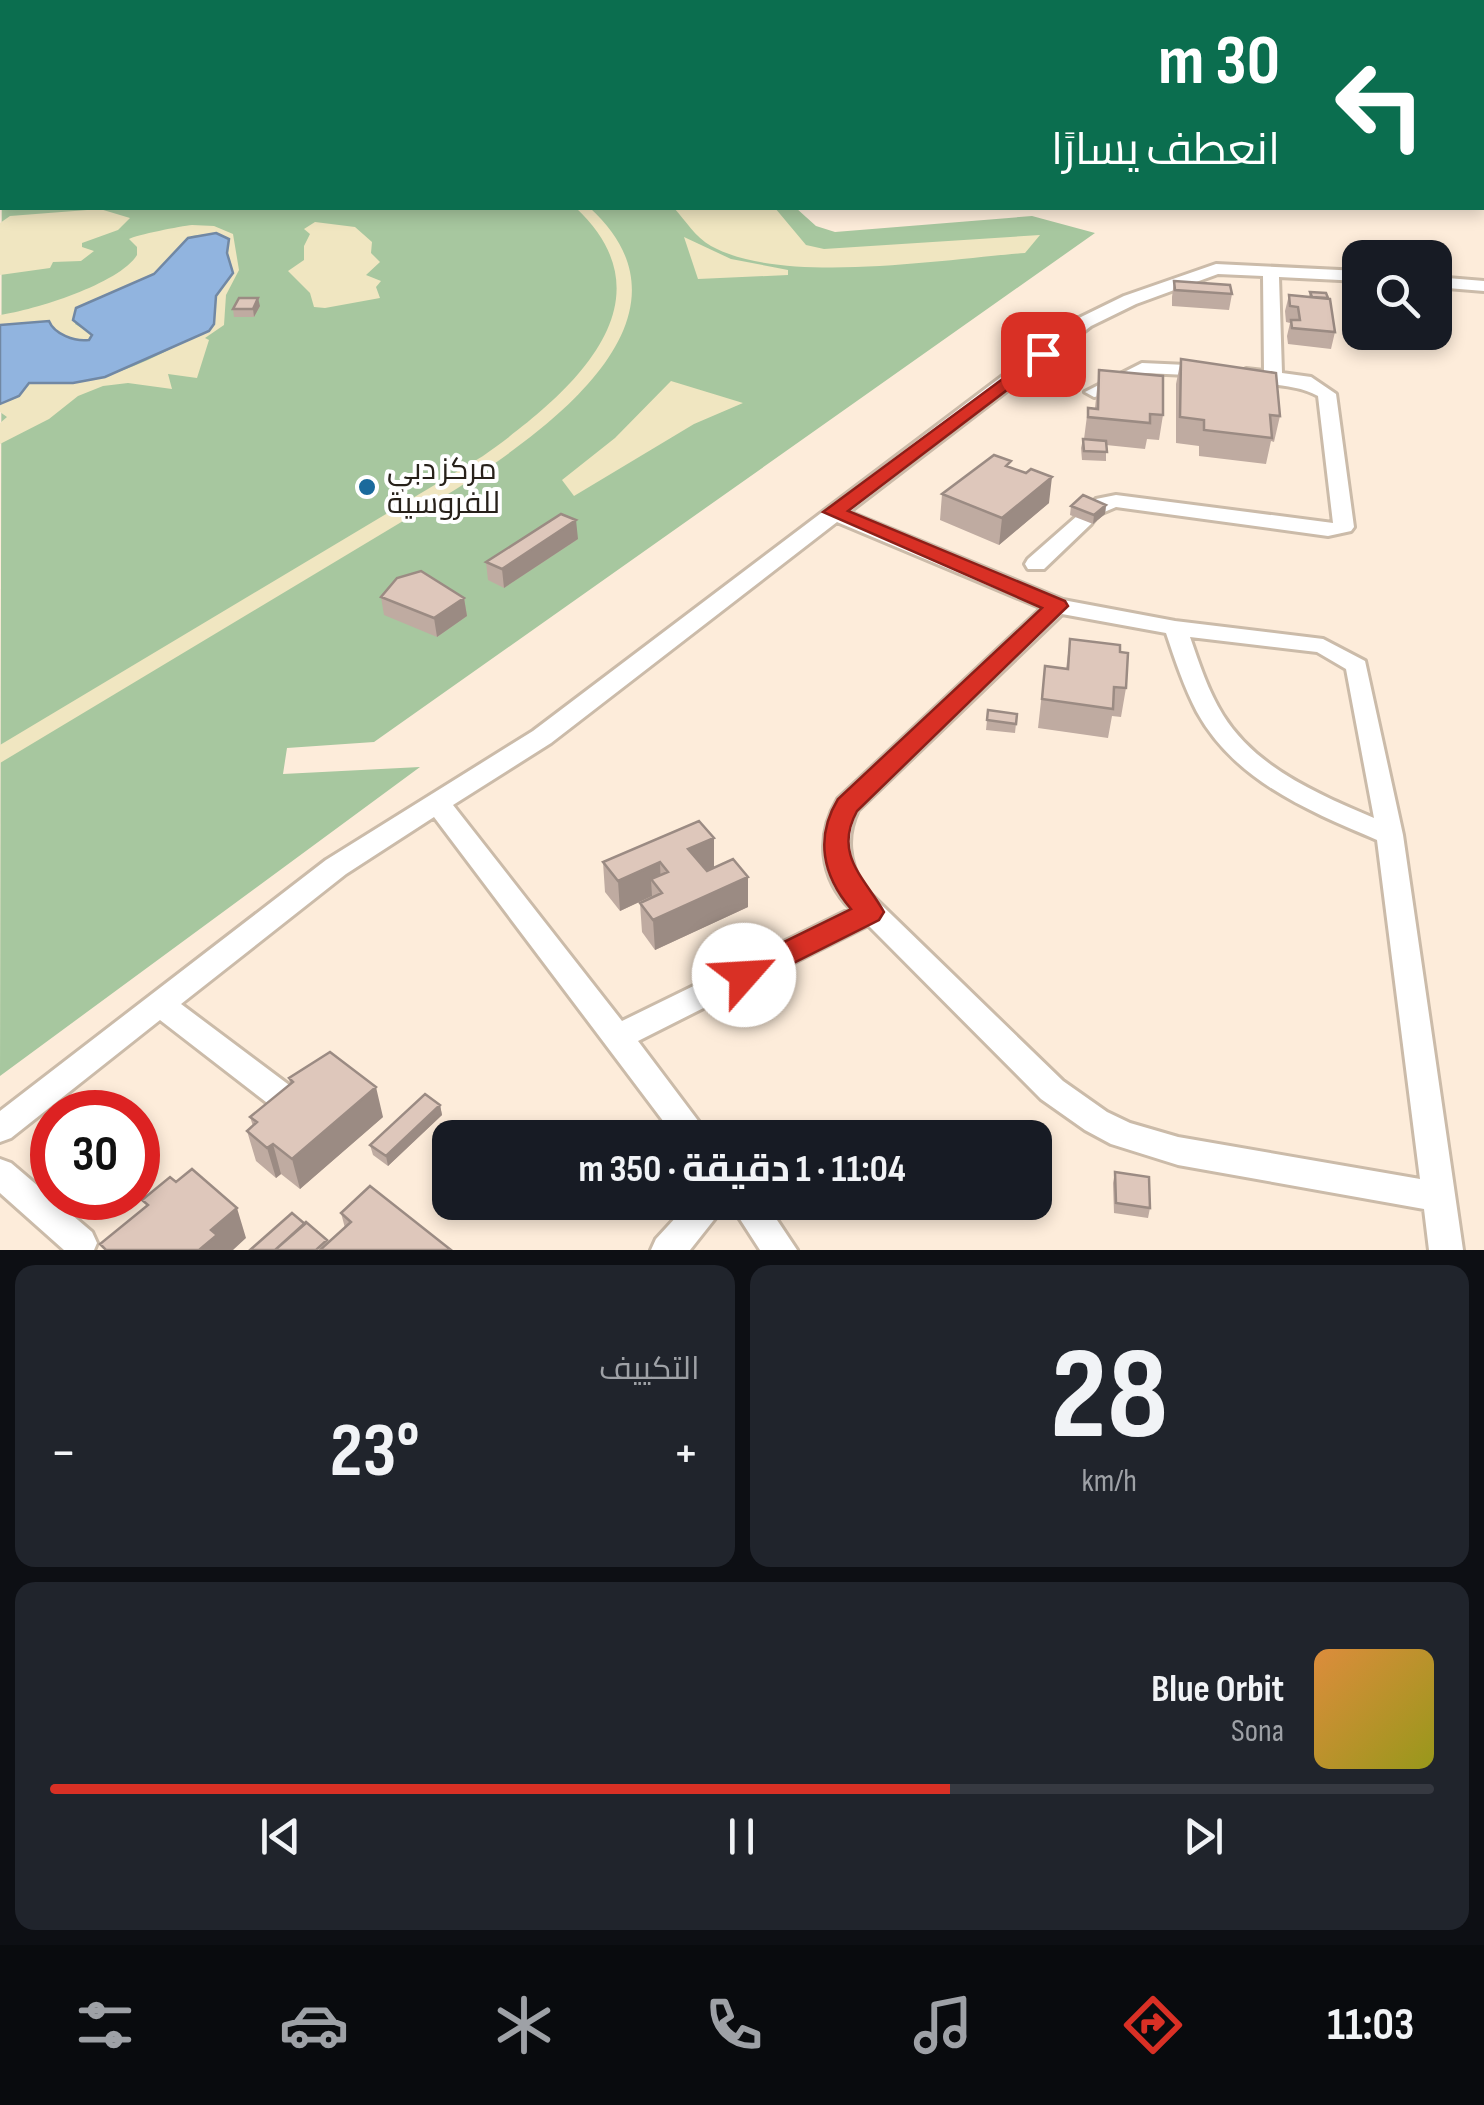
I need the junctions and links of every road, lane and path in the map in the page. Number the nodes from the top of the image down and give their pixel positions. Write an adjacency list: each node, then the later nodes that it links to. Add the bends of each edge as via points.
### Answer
1 (1271, 269): 2 (street); 5 (street); 7 (street, via 1202,272 1100,314)
2 (1342, 275)
3 (1452, 283): 4 (street)
4 (1484, 286)
5 (1274, 377): 6 (street, via 1155,367 1132,371); 8 (street, via 1305,380 1327,394 1344,527 1116,500 1102,503)
6 (1094, 392)
7 (834, 512): 9 (street); 11 (street, via 542,737)
8 (1036, 564)
9 (1057, 606): 10 (street); 13 (street, via 847,806 838,821 835,856 852,893)
10 (1175, 628): 12 (street, via 1204,702 1233,743 1306,797); 12 (street, via 1323,646 1357,666)
11 (437, 804): 14 (street, via 336,867); 15 (street)
12 (1390, 835): 20 (street)
13 (870, 912): 15 (street); 20 (street, via 1052,1090 1122,1134 1178,1151)
14 (160, 1004): 16 (street); 18 (street)
15 (618, 1037): 17 (street)
16 (290, 1103)
17 (681, 1120)
18 (0, 1129)
19 (0, 1173): 23 (street)
20 (1438, 1197): 26 (street)
21 (696, 1220): 24 (street)
22 (758, 1220): 25 (street)
23 (80, 1243)
24 (668, 1250)
25 (780, 1250)
26 (1446, 1250)

